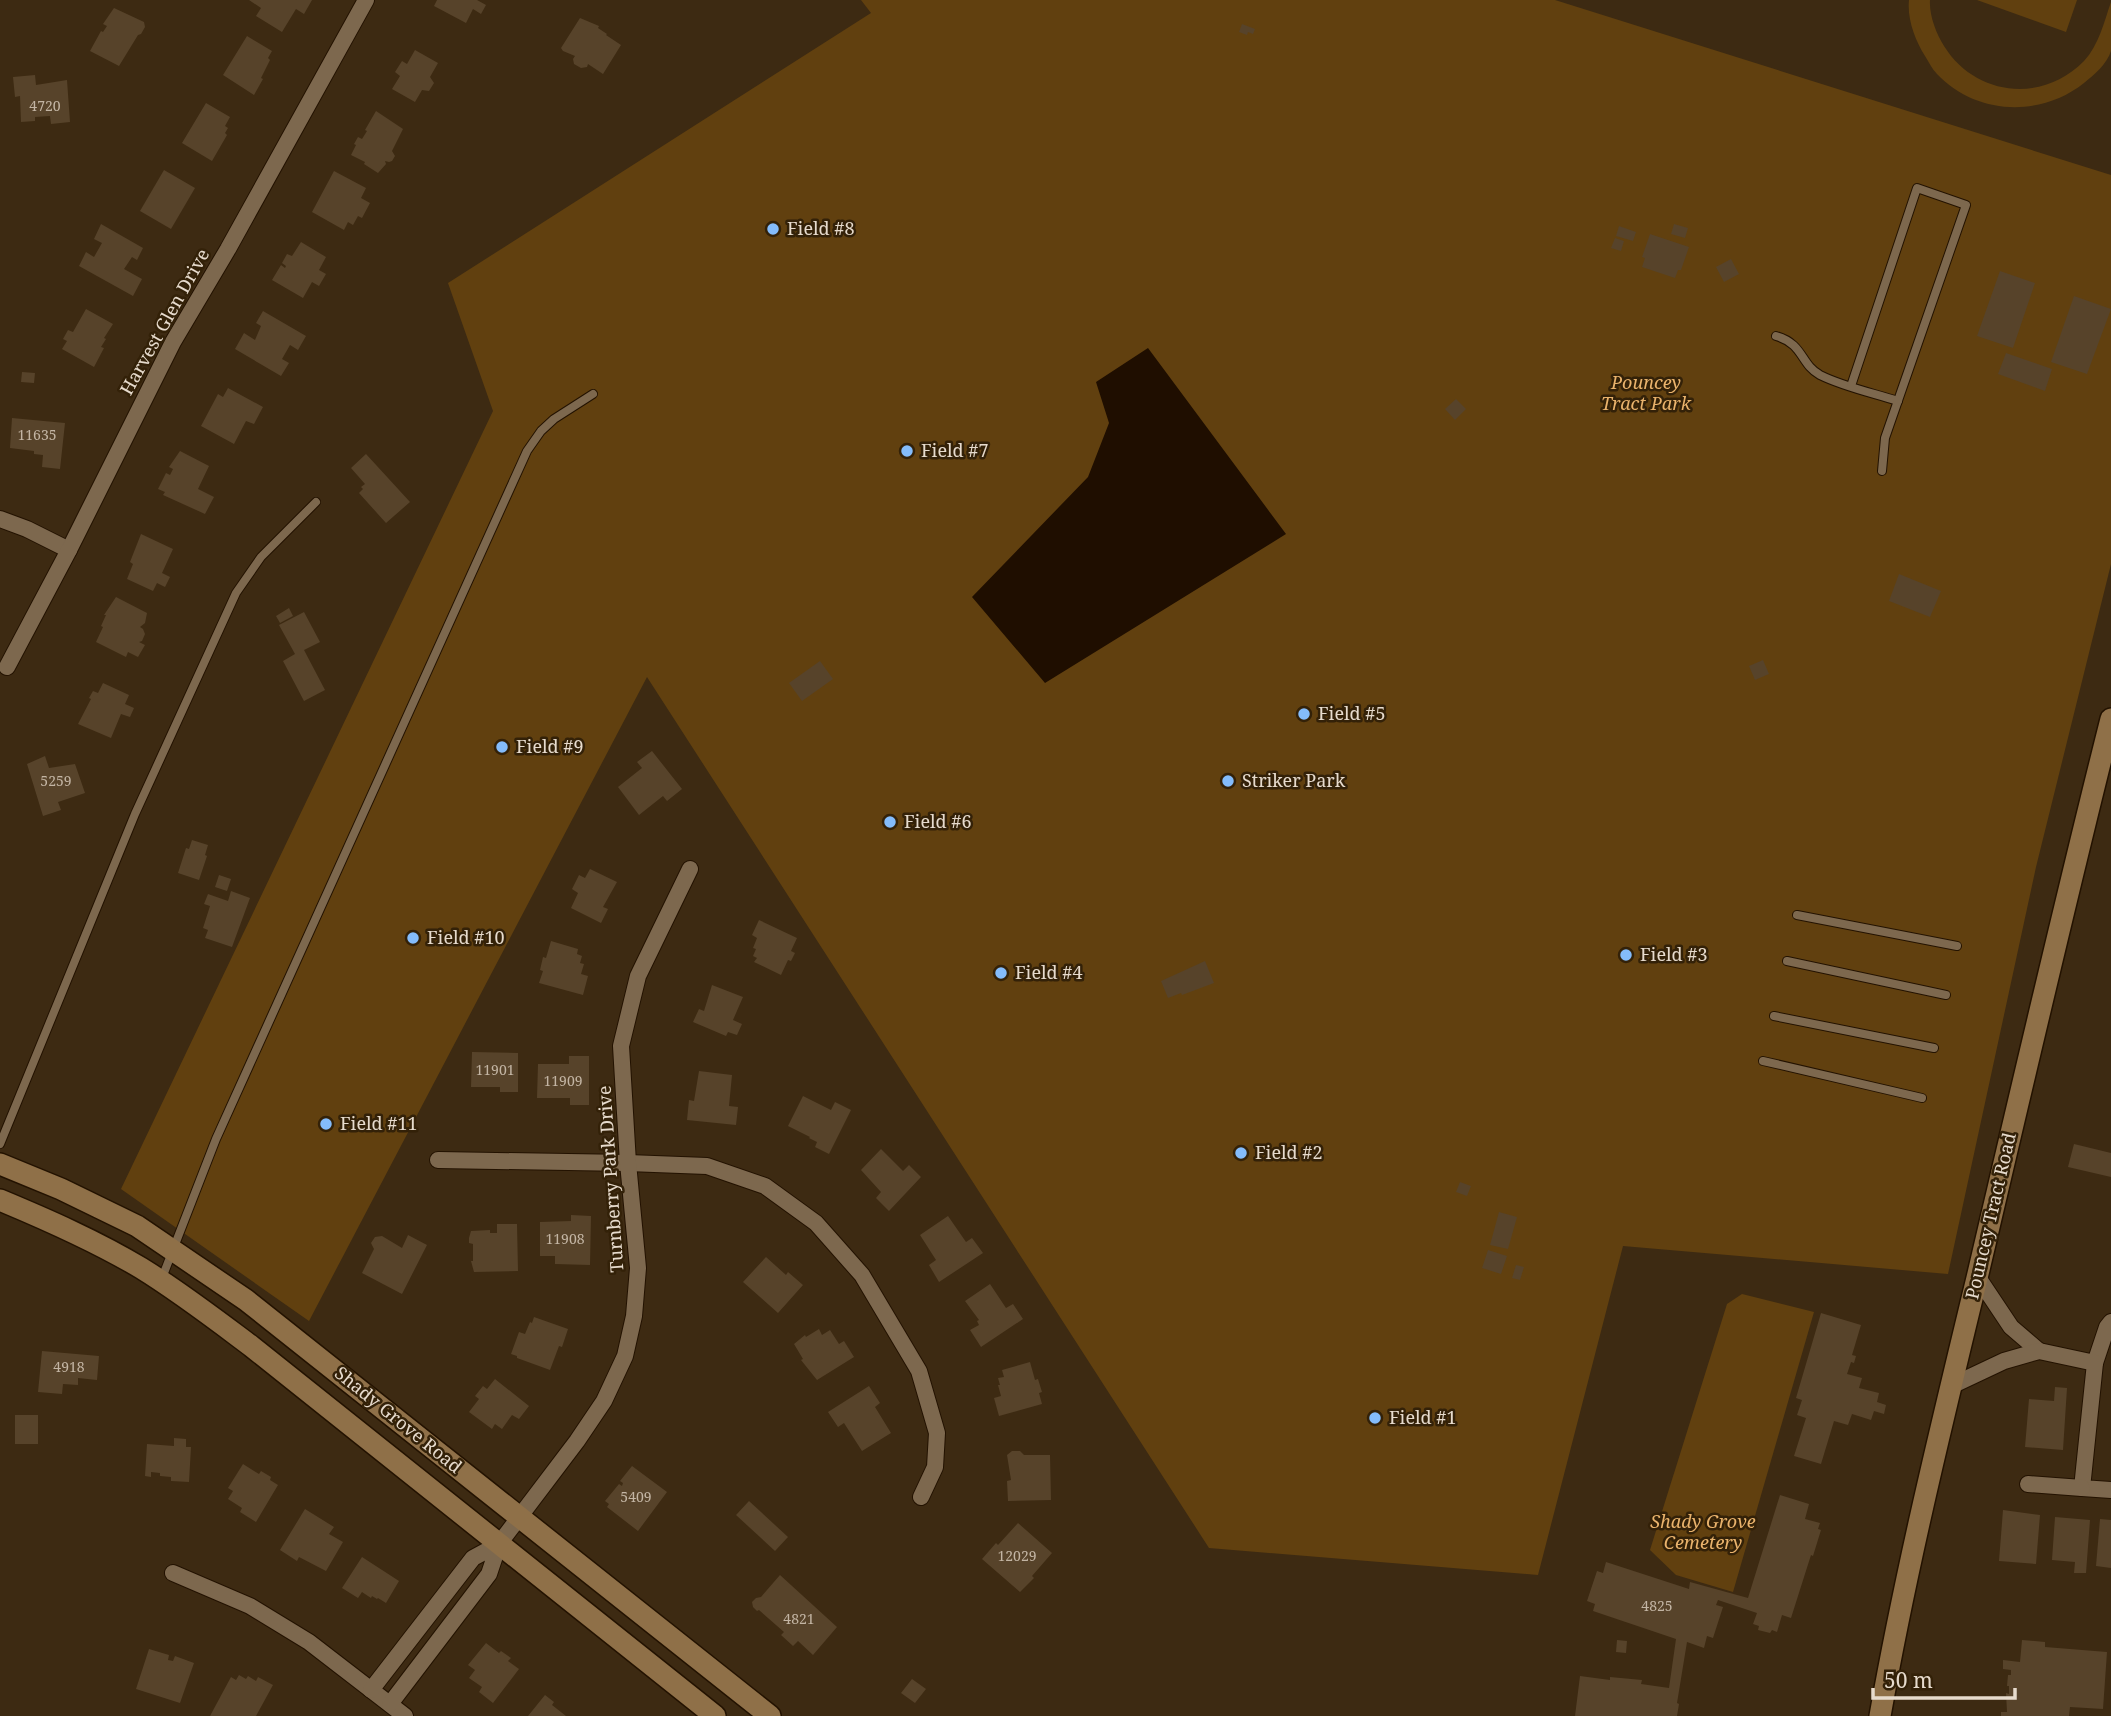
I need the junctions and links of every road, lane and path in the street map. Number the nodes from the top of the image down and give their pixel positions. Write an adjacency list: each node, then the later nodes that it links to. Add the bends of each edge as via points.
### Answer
1 (366, 0): 9 (street, Harvest Glen Drive, via 173,342)
2 (1776, 336): 3 (lane, via 1793,343 1821,375)
3 (1851, 386): 5 (lane); 5 (lane, via 1917,188 1966,205)
4 (593, 394): 26 (lane, via 554,419 527,451 216,1139)
5 (1898, 401): 6 (lane, via 1883,446)
6 (1882, 471)
7 (316, 502): 21 (lane, via 261,557 236,593 135,814)
8 (0, 519): 9 (street)
9 (69, 550): 10 (street, Harvest Glen Drive)
10 (7, 667)
11 (2111, 719): 27 (main road, Pouncey Tract Road)
12 (690, 869): 23 (street, Turnberry Park Drive, via 638,976 621,1046)
13 (1797, 915): 14 (lane)
14 (1957, 947)
15 (1787, 961): 16 (lane)
16 (1946, 995)
17 (1774, 1016): 18 (lane)
18 (1934, 1048)
19 (1763, 1061): 20 (lane)
20 (1922, 1098)
21 (0, 1144)
22 (438, 1160): 23 (street)
23 (628, 1163): 36 (street, via 706,1167 765,1186 816,1223 862,1275 919,1371 937,1433 935,1467); 37 (street, Turnberry Park Drive, via 638,1268 635,1316 625,1356 604,1401)
24 (0, 1164): 26 (main road, Shady Grove Road, via 100,1206)
25 (0, 1200): 28 (main road, Shady Grove Road, via 109,1250)
26 (174, 1248): 28 (lane); 37 (main road, Shady Grove Road)
27 (1977, 1276): 30 (street, via 2011,1327); 32 (main road, Pouncey Tract Road)
28 (161, 1281): 38 (main road, Shady Grove Road, via 251,1346)
29 (2111, 1322): 31 (street)
30 (2039, 1351): 31 (street); 32 (street, via 2004,1361)
31 (2095, 1363): 34 (street)
32 (1951, 1386): 45 (main road, Pouncey Tract Road)
33 (2028, 1484): 34 (street)
34 (2082, 1488): 35 (street)
35 (2111, 1490)
36 (921, 1497)
37 (520, 1517): 38 (street, Turnberry Park Drive); 44 (main road, Shady Grove Road)
38 (499, 1544): 40 (street, Turnberry Park Drive, via 473,1558); 41 (street, Turnberry Park Drive, via 489,1574); 43 (main road, Shady Grove Road)
39 (173, 1573): 40 (street, via 250,1606 309,1642)
40 (371, 1690): 41 (street)
41 (390, 1704): 42 (street)
42 (405, 1716)
43 (715, 1716)
44 (769, 1716)
45 (1880, 1716)

